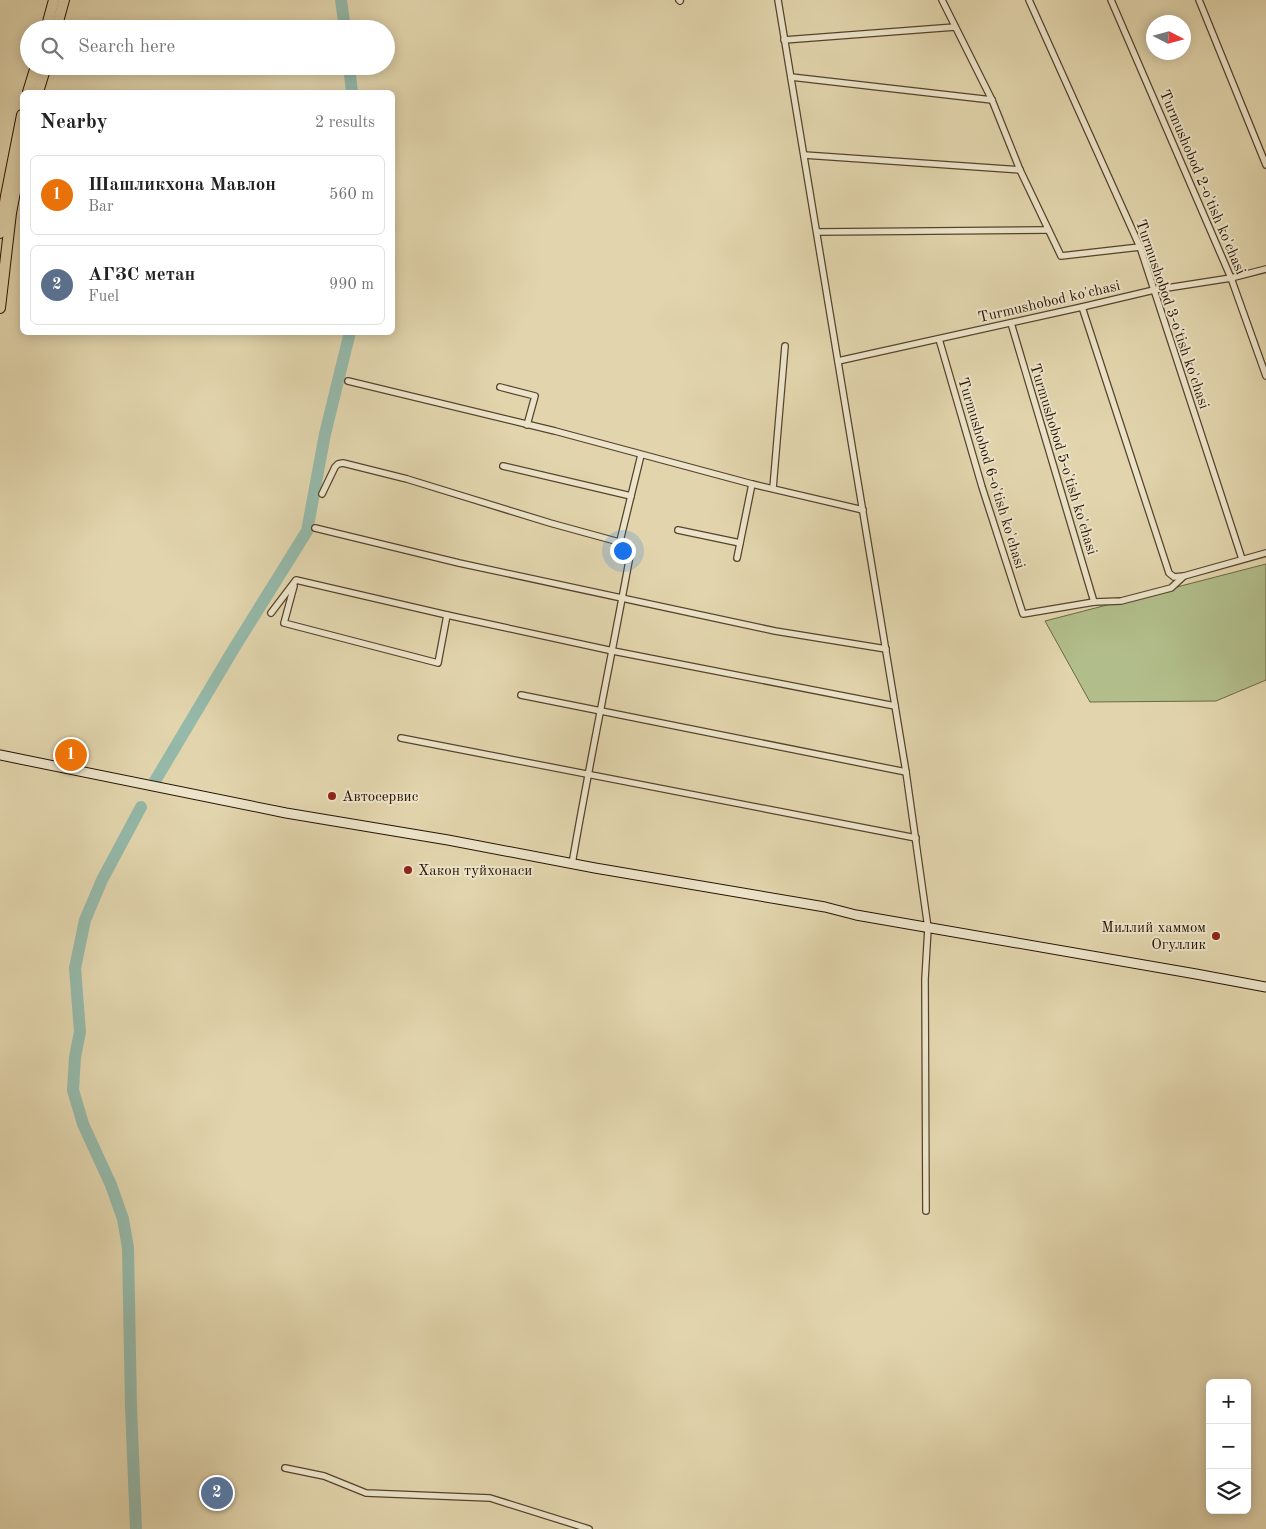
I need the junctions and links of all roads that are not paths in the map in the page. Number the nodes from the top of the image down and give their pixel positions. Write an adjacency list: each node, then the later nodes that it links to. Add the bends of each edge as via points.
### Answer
1 (54, 0): 8 (highway)
2 (64, 0): 9 (highway)
3 (778, 0): 11 (street)
4 (942, 0): 10 (street)
5 (1029, 0): 26 (street, Turmushobod 3-o'tish ko'chasi)
6 (1111, 0): 28 (street, Turmushobod 2-o'tish ko'chasi)
7 (1199, 0): 21 (street)
8 (48, 20)
9 (58, 20)
10 (955, 27): 11 (street); 17 (street)
11 (784, 40): 14 (street)
12 (33, 75): 15 (highway)
13 (43, 75): 16 (highway)
14 (791, 77): 17 (street); 19 (street)
15 (29, 90)
16 (39, 90)
17 (992, 100): 22 (street)
18 (20, 125): 25 (highway)
19 (804, 154): 22 (street); 24 (street)
20 (20, 165): 30 (highway)
21 (1266, 165)
22 (1020, 170): 23 (street)
23 (1048, 230): 24 (street); 26 (street, via 1063,257)
24 (817, 232): 35 (street)
25 (0, 233)
26 (1140, 247): 29 (street, Turmushobod 3-o'tish ko'chasi)
27 (1266, 269): 28 (street, Turmushobod ko'chasi)
28 (1231, 278): 29 (street, Turmushobod ko'chasi); 36 (street, Turmushobod 2-o'tish ko'chasi)
29 (1154, 290): 31 (street, Turmushobod ko'chasi); 53 (street, Turmushobod 3-o'tish ko'chasi)
30 (0, 308)
31 (1082, 308): 32 (street, Turmushobod ko'chasi); 54 (street, via 1169,573 1174,577)
32 (1011, 323): 33 (street, Turmushobod ko'chasi); 57 (street, Turmushobod 5-o'tish ko'chasi)
33 (938, 339): 35 (street, Turmushobod ko'chasi); 57 (street, Turmushobod 6-o'tish ko'chasi, via 1023,614)
34 (785, 346): 43 (street)
35 (838, 361): 46 (street)
36 (1266, 376)
37 (348, 382): 39 (street)
38 (500, 387): 39 (street, via 535,396)
39 (527, 425): 40 (street)
40 (641, 455): 42 (street); 45 (street)
41 (503, 466): 45 (street)
42 (752, 484): 43 (street); 50 (street)
43 (773, 488): 46 (street)
44 (322, 494): 49 (street, via 335,467 343,463)
45 (631, 496): 49 (street)
46 (863, 510): 60 (street)
47 (315, 528): 56 (street)
48 (678, 530): 50 (street)
49 (620, 541): 56 (street, via 630,545 631,550)
50 (740, 543): 52 (street)
51 (1266, 553): 53 (street)
52 (737, 558)
53 (1242, 559): 54 (street)
54 (1184, 576): 57 (street, via 1171,588 1121,601)
55 (296, 581): 58 (street); 59 (street); 59 (street, via 284,623 438,663)
56 (622, 598): 60 (street, via 775,631); 61 (street)
57 (1094, 602)
58 (271, 613)
59 (447, 615): 61 (street)
60 (886, 649): 63 (street)
61 (612, 651): 63 (street); 64 (street)
62 (521, 695): 64 (street)
63 (895, 706): 67 (street)
64 (602, 711): 67 (street); 68 (street)
65 (400, 738): 68 (street)
66 (0, 755): 70 (main road, via 286,813)
67 (906, 772): 69 (street)
68 (588, 774): 69 (street); 70 (street)
69 (916, 838): 71 (street)
70 (572, 864): 71 (main road)
71 (928, 928): 72 (main road); 73 (street, via 925,979)
72 (1266, 988)
73 (926, 1211)
74 (285, 1468): 75 (street, via 324,1476 366,1493 490,1498)
75 (589, 1529)

